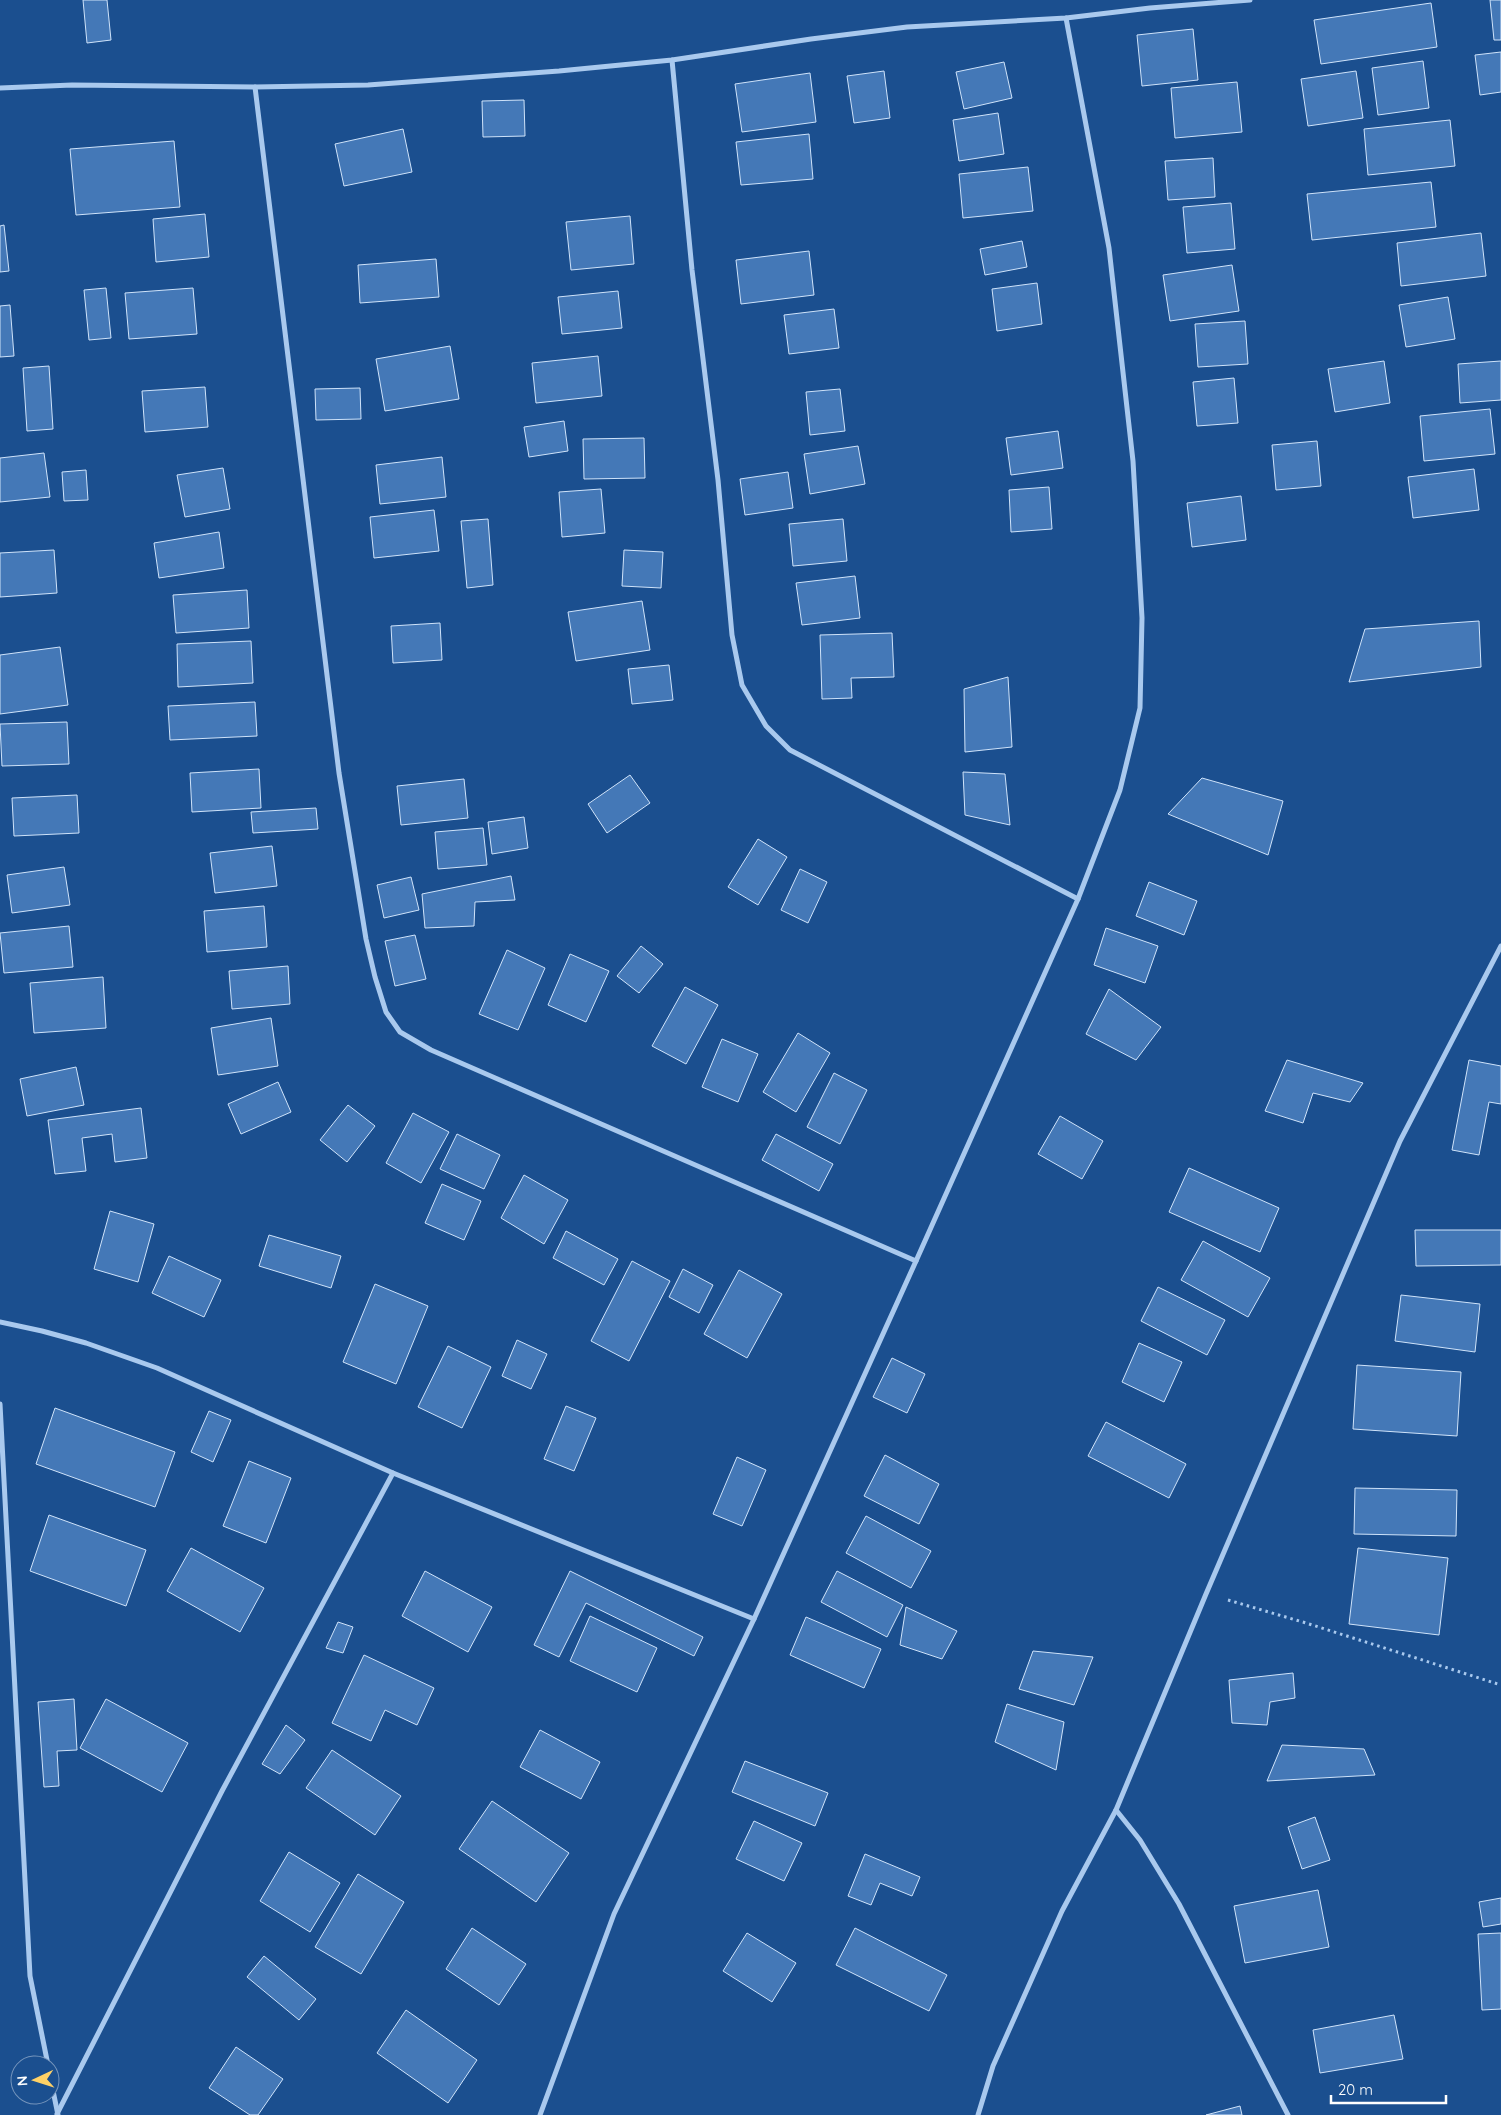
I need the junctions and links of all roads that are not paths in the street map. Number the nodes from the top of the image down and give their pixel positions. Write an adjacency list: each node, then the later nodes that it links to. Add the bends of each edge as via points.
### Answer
1 (1250, 0): 2 (street)
2 (1066, 18): 3 (street, via 907,27); 6 (street, via 1109,248 1133,460 1142,618 1140,708 1120,790)
3 (672, 60): 4 (street, via 368,85); 6 (street, via 732,635 742,686 766,726 790,750)
4 (255, 87): 5 (street, via 72,85); 8 (street, via 339,773 366,939 386,1012 400,1032 430,1050)
5 (0, 88)
6 (1078, 899): 8 (street)
7 (1501, 946): 13 (street, via 1400,1141)
8 (916, 1261): 12 (street)
9 (0, 1322): 11 (street, via 86,1343 157,1368)
10 (0, 1404): 14 (street, via 30,1976)
11 (393, 1474): 12 (street); 15 (street, via 222,1791)
12 (754, 1619): 16 (street, via 614,1914)
13 (1116, 1810): 17 (street, via 1062,1911 993,2066); 18 (street, via 1140,1840 1178,1904)
14 (46, 2055)
15 (57, 2115)
16 (540, 2115)
17 (978, 2115)
18 (1288, 2115)

